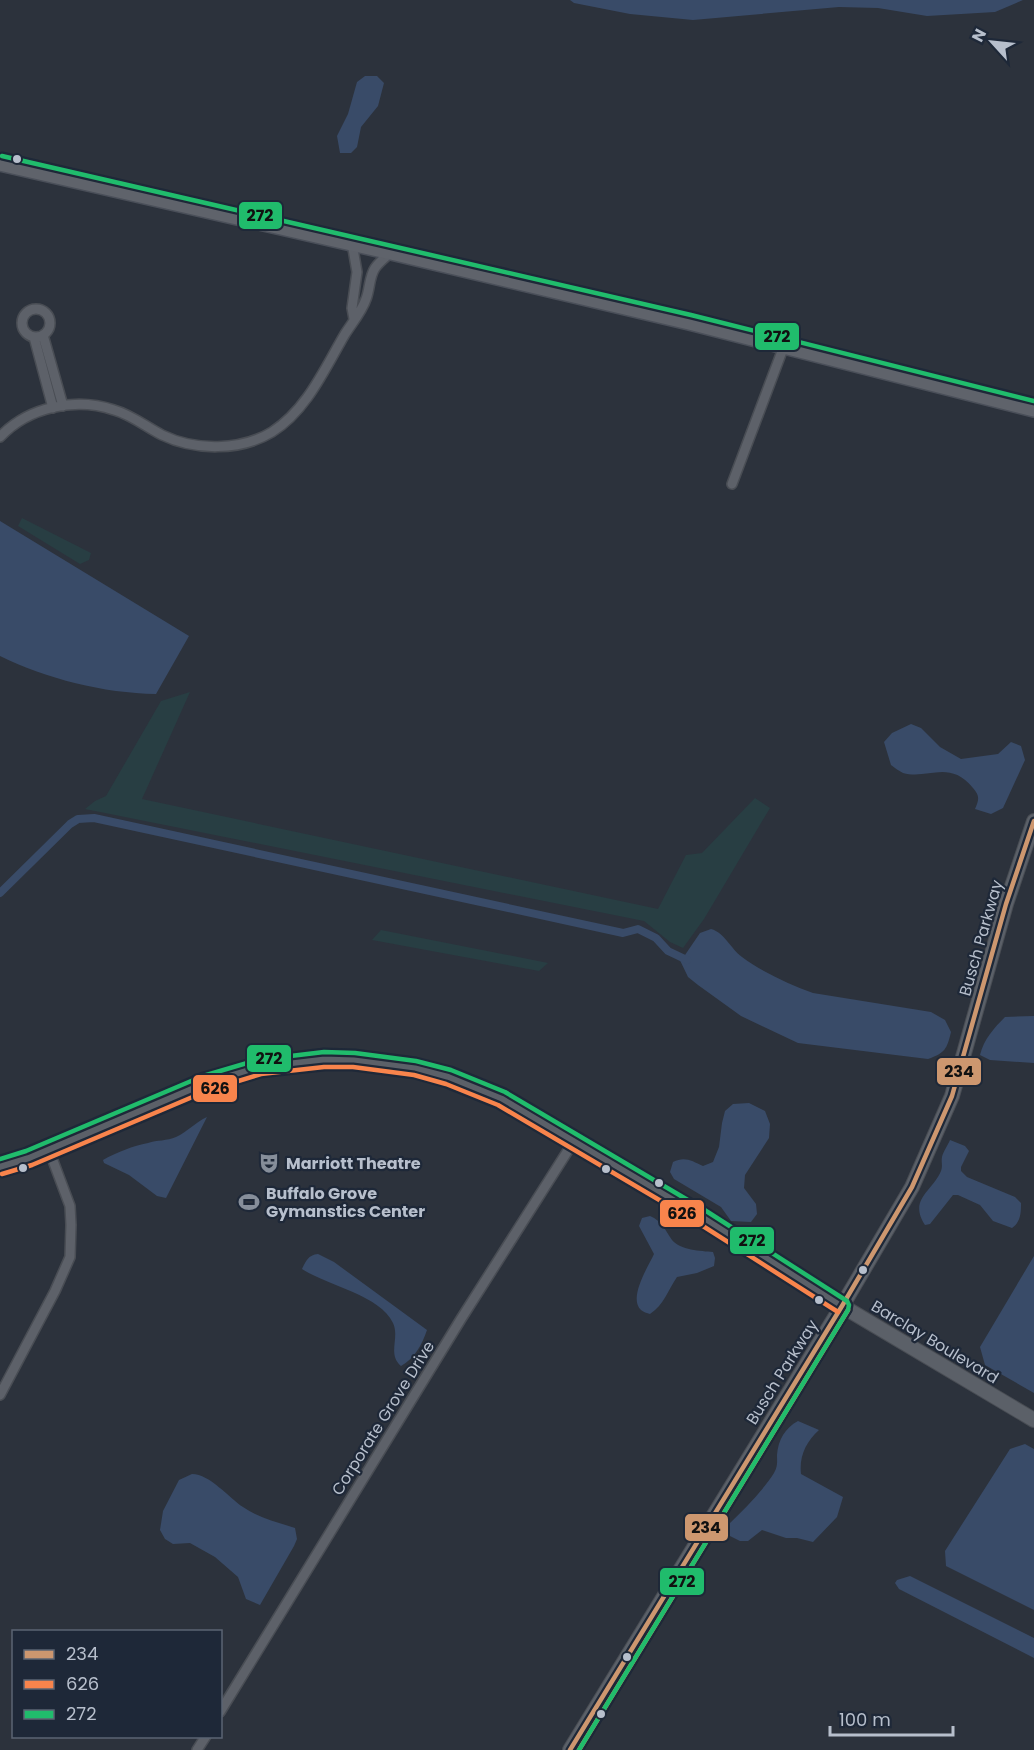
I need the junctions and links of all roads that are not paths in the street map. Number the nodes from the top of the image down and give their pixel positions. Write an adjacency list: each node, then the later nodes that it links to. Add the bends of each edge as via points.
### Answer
1 (0, 164): 2 (main road)
2 (352, 243): 3 (main road); 4 (street, via 357,272)
3 (391, 252): 4 (street, via 374,269 366,298); 5 (main road)
4 (354, 319): 6 (street, via 290,420 252,441 209,447 185,443 114,410 91,405)
5 (784, 346): 8 (main road); 10 (street)
6 (63, 406): 7 (street); 7 (street, via 39,336)
7 (53, 408): 9 (street, via 25,418)
8 (1034, 409)
9 (0, 437)
10 (732, 484)
11 (1034, 821): 15 (street, Busch Parkway, via 1006,904 952,1096 912,1187)
12 (574, 1141): 13 (street, Barclay Boulevard, via 501,1098 448,1077 386,1064 324,1059 259,1067 224,1077); 15 (street, Barclay Boulevard); 18 (street, Corporate Grove Drive)
13 (49, 1149): 14 (street, Barclay Boulevard); 16 (street, via 70,1206 70,1257)
14 (0, 1167)
15 (842, 1306): 17 (street, Barclay Boulevard); 19 (street, Busch Parkway)
16 (0, 1395)
17 (1034, 1420)
18 (222, 1709)
19 (570, 1750)

